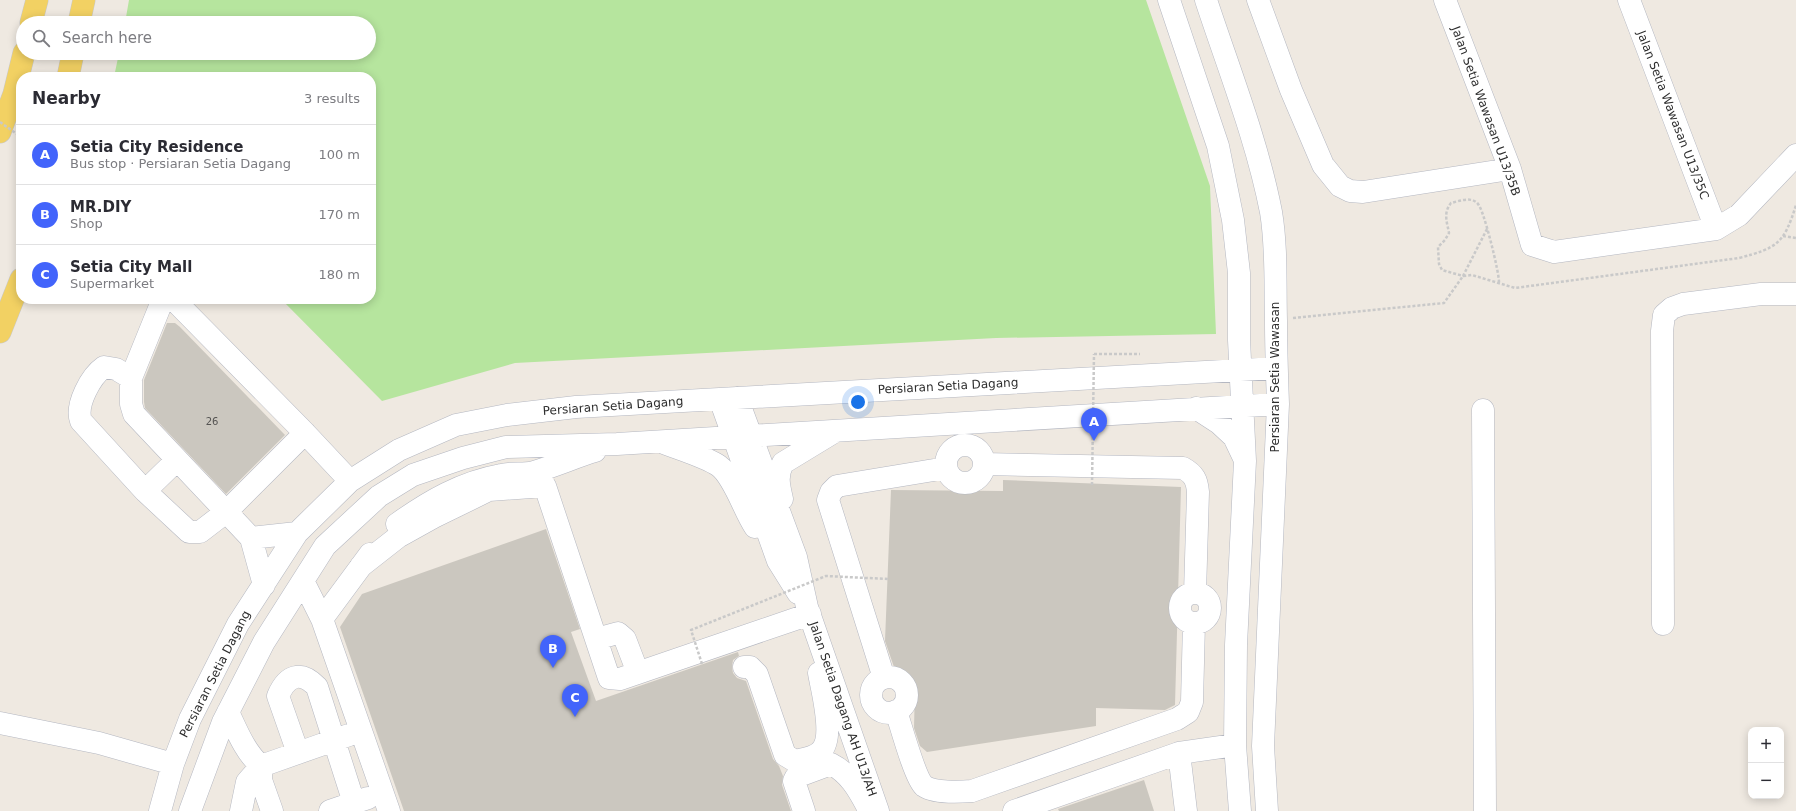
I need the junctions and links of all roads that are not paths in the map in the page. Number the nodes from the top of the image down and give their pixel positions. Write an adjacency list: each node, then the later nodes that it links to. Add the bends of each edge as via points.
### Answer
1 (37, 0): 8 (main road)
2 (84, 0): 9 (main road)
3 (1169, 0): 24 (street, via 1218,146 1225,176 1239,273)
4 (1206, 0): 25 (street, Persiaran Setia Wawasan, via 1252,140 1271,214 1275,264)
5 (1258, 0): 17 (street, via 1323,165 1340,186 1350,191 1363,192)
6 (1445, 0): 17 (street, Jalan Setia Wawasan U13/35B)
7 (1629, 0): 18 (street, Jalan Setia Wawasan U13/35C)
8 (33, 16)
9 (81, 16)
10 (22, 60): 12 (main road)
11 (72, 60): 13 (main road)
12 (19, 72)
13 (69, 72)
14 (16, 86): 15 (main road)
15 (0, 132)
16 (1796, 155): 18 (street, via 1739,215)
17 (1510, 169): 18 (street, Jalan Setia Wawasan U13/35B, via 1532,245 1554,252)
18 (1716, 229)
19 (16, 292): 23 (main road)
20 (1796, 294): 56 (street, via 1761,294 1683,304 1672,308 1664,315)
21 (161, 304): 28 (street)
22 (178, 304): 35 (street)
23 (0, 332)
24 (1239, 340): 26 (street); 27 (street, via 1222,361)
25 (1276, 368): 26 (street, Persiaran Setia Dagang); 31 (street, Persiaran Setia Wawasan)
26 (1241, 369): 27 (street, Persiaran Setia Dagang); 30 (street)
27 (1199, 372): 29 (street, Persiaran Setia Dagang)
28 (131, 378): 39 (street, via 131,404 134,414); 44 (street, via 116,369 104,367 95,373 79,407 79,414 81,421)
29 (728, 398): 36 (street, Jalan Setia Dagang AH U13/AH); 43 (street, Persiaran Setia Dagang, via 576,407 507,415 456,425 399,450)
30 (1244, 404): 31 (street); 32 (street); 40 (street)
31 (1278, 404): 88 (street, Persiaran Setia Wawasan, via 1263,746)
32 (1196, 408): 34 (street); 40 (street, via 1219,423 1234,437)
33 (1483, 410): 89 (street)
34 (836, 430): 36 (street); 48 (street, via 783,463 779,471)
35 (305, 433): 43 (street); 45 (street)
36 (742, 435): 37 (street); 48 (street, Jalan Setia Dagang AH U13/AH)
37 (658, 441): 38 (street); 48 (street, via 718,466 729,476 748,516)
38 (617, 444): 49 (street, via 532,472 502,474 476,481 444,494 394,526); 51 (street, via 506,447 413,475 379,496 325,546)
39 (178, 460): 44 (street); 45 (street)
40 (1246, 461): 50 (street)
41 (984, 464): 42 (street, via 980,475 964,483 953,479); 42 (street, via 983,458 975,448 962,445 956,446 947,456); 53 (street, via 1183,468 1191,472 1197,481 1198,492)
42 (946, 468): 61 (street, via 837,486 828,500)
43 (350, 481): 46 (street, Persiaran Setia Dagang)
44 (146, 490): 45 (street, via 189,532 200,532)
45 (226, 512): 47 (street)
46 (297, 534): 47 (street); 52 (street, Persiaran Setia Dagang)
47 (251, 538): 52 (street)
48 (786, 556): 54 (street, Jalan Setia Dagang AH U13/AH)
49 (361, 566): 55 (street); 57 (street, via 398,537 489,490 544,486)
50 (1240, 567): 53 (street, via 1228,594); 58 (street)
51 (303, 581): 55 (street); 65 (street, via 264,642)
52 (264, 585): 73 (street, Persiaran Setia Dagang, via 238,624 190,719)
53 (1201, 608): 58 (street, via 1226,621); 64 (street, via 1192,702 1188,712 1177,719 972,791 931,790 923,785 916,773)
54 (808, 611): 59 (street, via 826,713 827,732 821,751 795,761 785,755 757,674 750,667); 60 (street); 62 (street, Jalan Setia Dagang AH U13/AH)
55 (322, 618): 68 (street)
56 (1663, 624)
57 (596, 639): 60 (street, via 618,634 625,639); 60 (street, via 609,678 620,679)
58 (1236, 645): 70 (street)
59 (744, 667)
60 (638, 673)
61 (884, 678): 63 (street, via 875,685); 64 (street, via 896,678 907,692 905,704)
62 (836, 691): 63 (street); 67 (street, Jalan Setia Dagang AH U13/AH)
63 (873, 701): 64 (street, via 885,712); 67 (street)
64 (896, 711)
65 (228, 712): 74 (street, via 241,740); 78 (street)
66 (0, 723): 73 (street, via 99,743)
67 (850, 729): 84 (street, Jalan Setia Dagang AH U13/AH)
68 (361, 731): 69 (street); 75 (street)
69 (335, 740): 71 (street); 71 (street, via 317,687 302,676 291,678 282,686 278,696); 76 (street)
70 (1235, 745): 72 (street); 87 (street)
71 (298, 753): 74 (street)
72 (1179, 753): 85 (street); 86 (street)
73 (173, 764): 77 (street, Persiaran Setia Dagang)
74 (261, 766): 79 (street, via 247,782); 80 (street, via 261,780)
75 (386, 802): 76 (street)
76 (354, 803): 81 (street)
77 (160, 811)
78 (190, 811)
79 (241, 811)
80 (272, 811)
81 (330, 811)
82 (804, 811): 83 (street, via 794,781 796,777 831,764 857,787)
83 (869, 811)
84 (878, 811)
85 (1014, 811)
86 (1186, 811)
87 (1240, 811)
88 (1267, 811)
89 (1485, 811)

